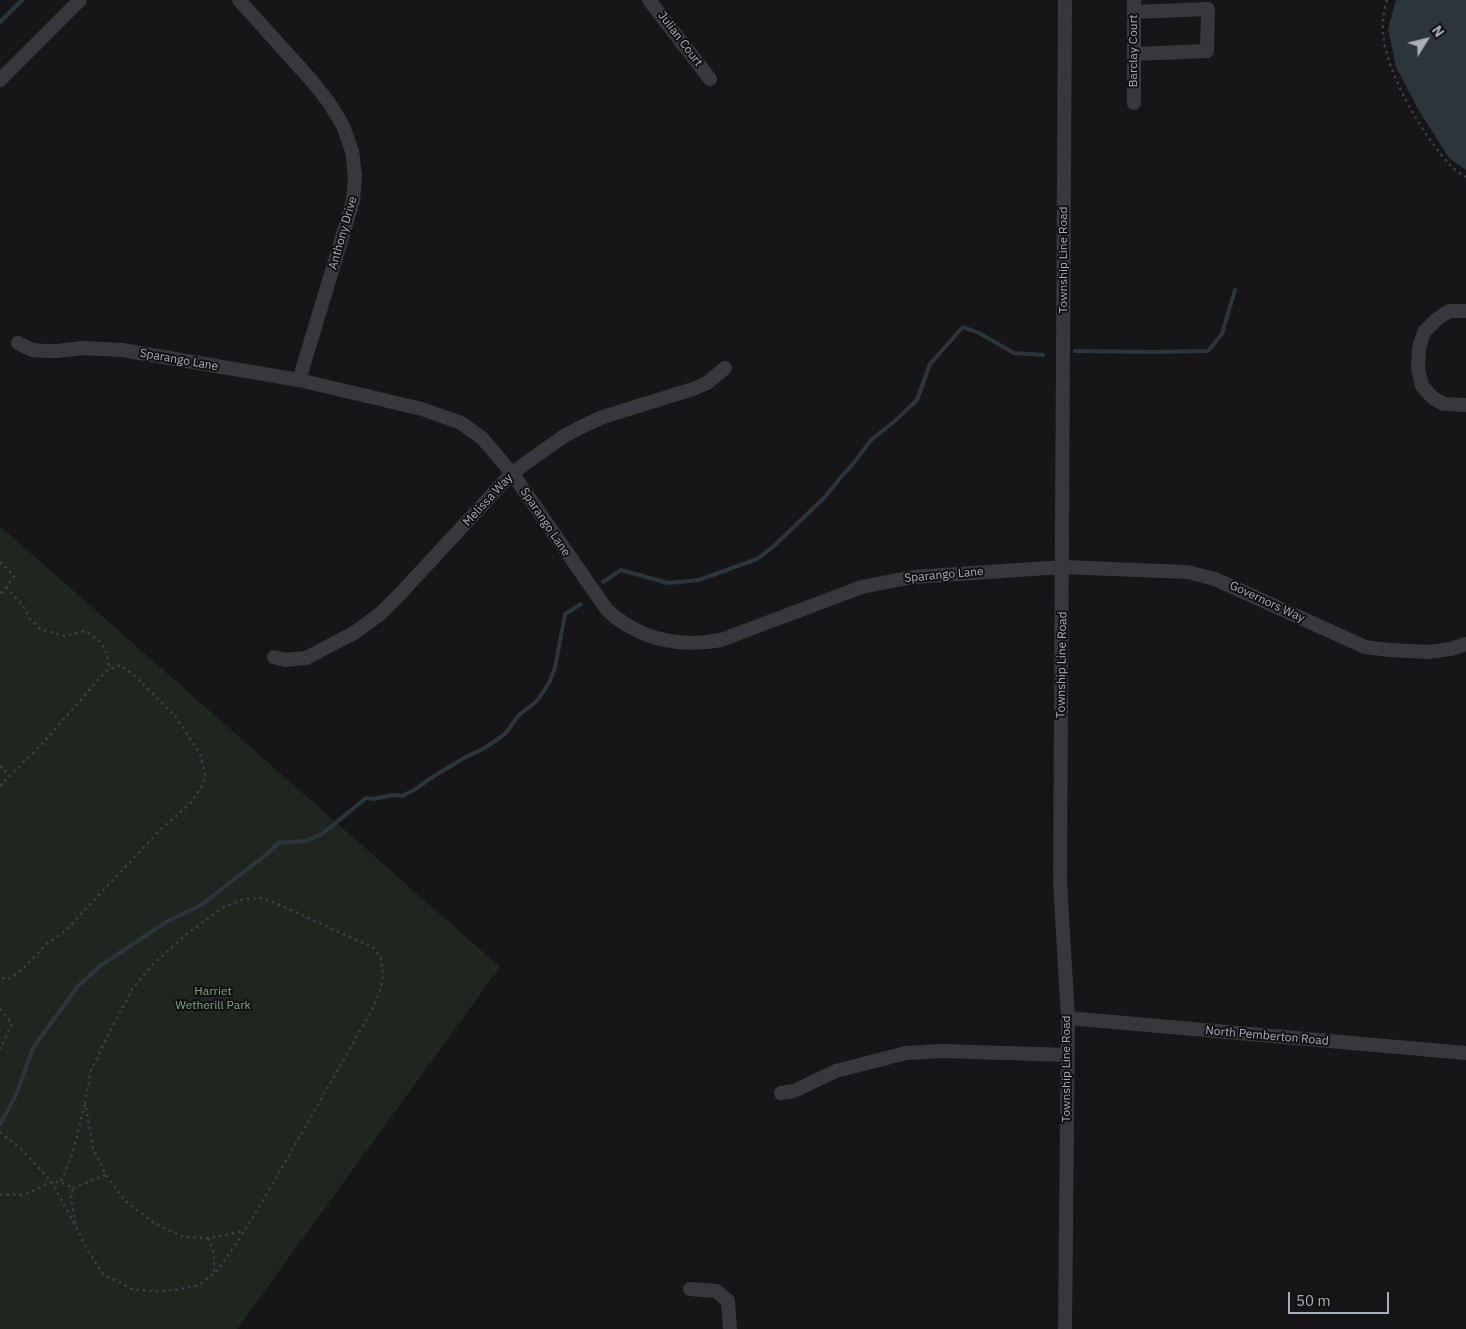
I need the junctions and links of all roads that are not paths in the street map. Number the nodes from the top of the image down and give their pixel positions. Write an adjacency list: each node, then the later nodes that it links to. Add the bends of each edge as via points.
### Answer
1 (80, 0): 8 (street)
2 (238, 0): 13 (street, Anthony Drive, via 327,100 345,131 354,163 353,201)
3 (649, 0): 7 (street, Julian Court)
4 (1066, 0): 16 (street, Township Line Road)
5 (1134, 6): 6 (street, Barclay Court); 6 (street, via 1208,8 1206,51)
6 (1134, 54): 9 (street, Barclay Court)
7 (710, 79)
8 (0, 80)
9 (1134, 103)
10 (1466, 311): 14 (street, via 1449,311 1437,319 1424,332 1418,348 1422,386 1444,404)
11 (18, 343): 13 (street, Sparango Lane, via 32,350 45,351 82,348 122,350)
12 (725, 368): 15 (street, Melissa Way, via 707,383 693,389 583,426)
13 (299, 380): 15 (street, Sparango Lane, via 422,409 461,423 482,438)
14 (1466, 405)
15 (512, 473): 16 (street, Sparango Lane, via 607,610 620,622 652,638 672,642 721,640 862,587 890,581 920,576); 18 (street, Melissa Way, via 380,614 354,633 306,658 285,660)
16 (1063, 567): 17 (street, Governors Way, via 1187,572 1215,579 1365,647 1428,652); 19 (street, Township Line Road, via 1060,881)
17 (1466, 644)
18 (274, 657)
19 (1068, 1018): 20 (street, North Pemberton Road); 21 (street, Township Line Road)
20 (1466, 1053)
21 (1068, 1055): 22 (street, via 906,1053 836,1071 794,1091); 25 (street, Township Line Road)
22 (781, 1093)
23 (690, 1289): 24 (street, via 716,1292 728,1301)
24 (730, 1329)
25 (1065, 1329)

